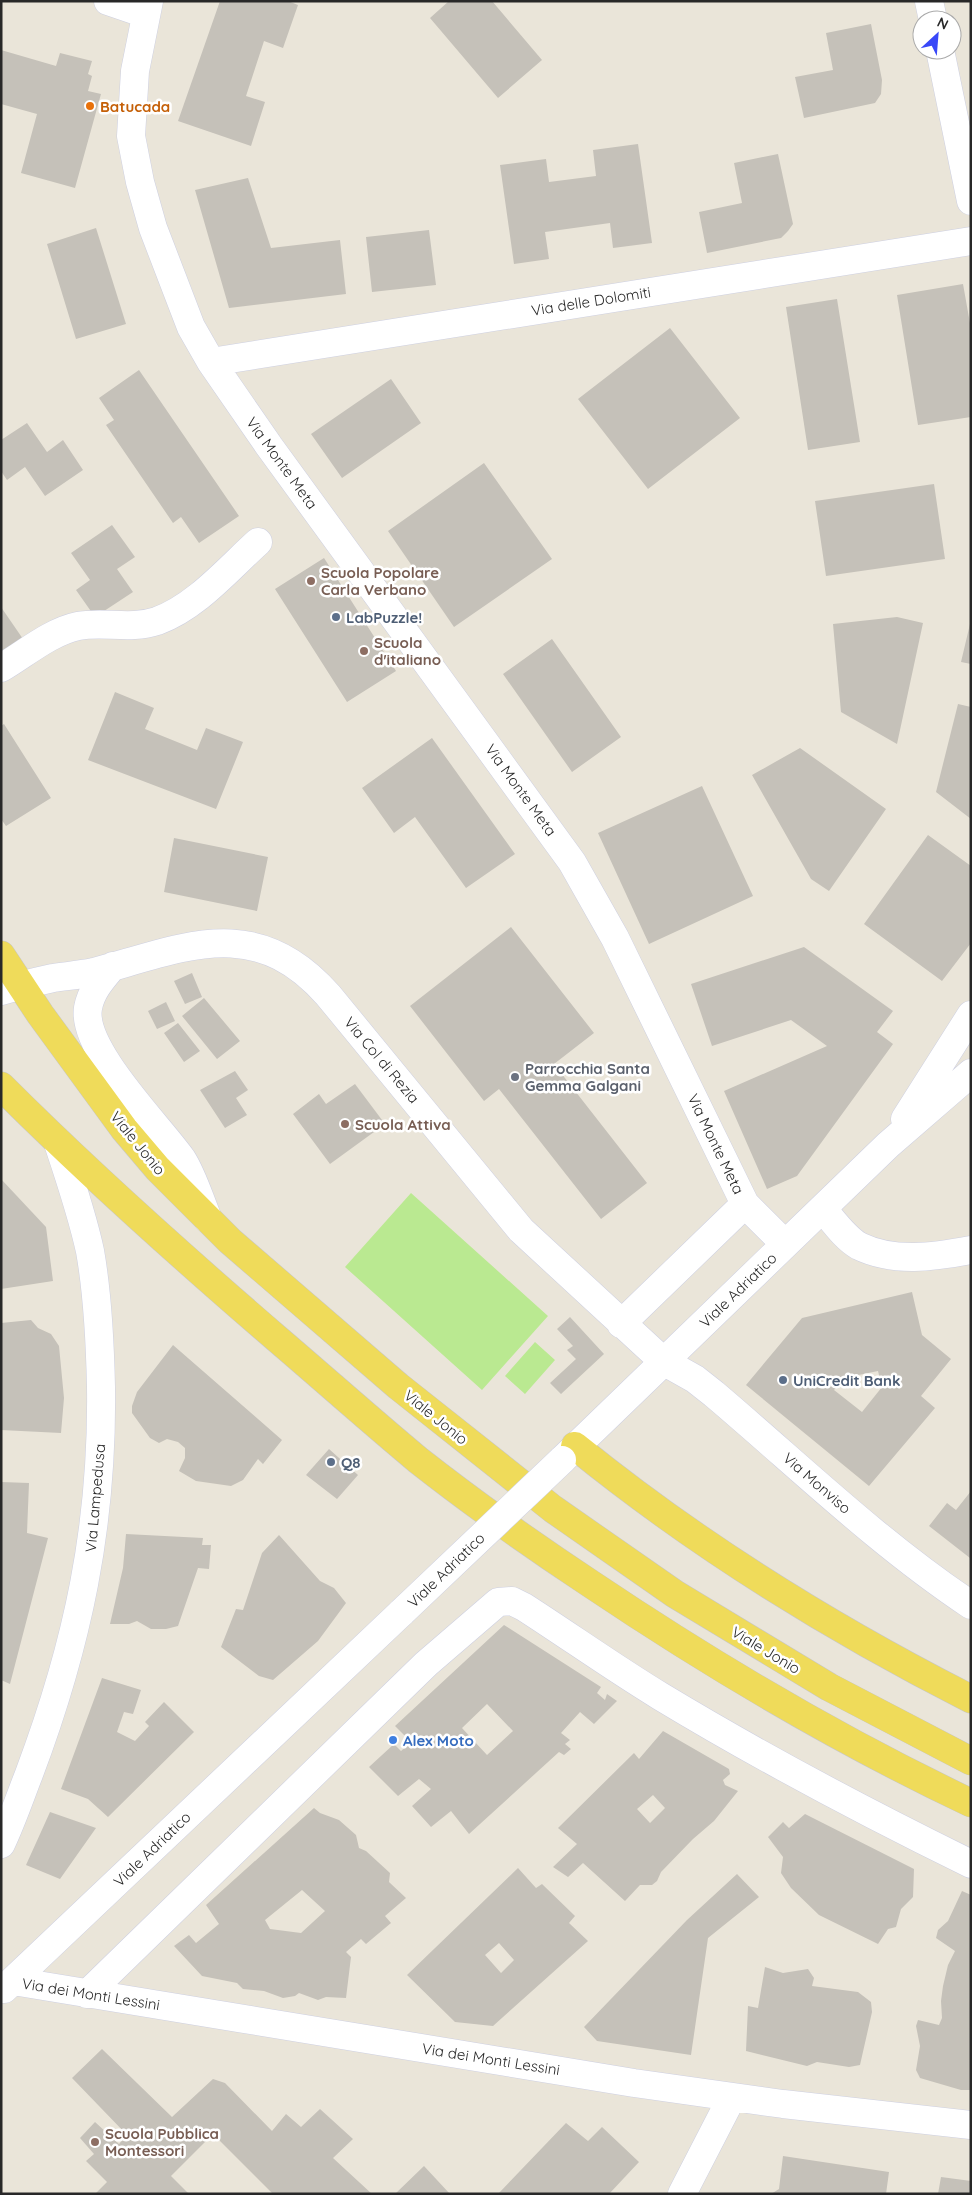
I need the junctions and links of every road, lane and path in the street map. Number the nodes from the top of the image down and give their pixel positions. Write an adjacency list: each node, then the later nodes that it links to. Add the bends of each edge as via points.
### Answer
1 (108, 1): 2 (street)
2 (148, 8): 6 (street, Via Monte Meta, via 132,99 135,156 162,257 191,327)
3 (942, 60): 4 (street)
4 (971, 201)
5 (971, 241): 6 (street, Via delle Dolomiti)
6 (211, 362): 17 (street, Via Monte Meta, via 268,446 572,862 615,938)
7 (258, 542): 8 (street, via 196,598 172,614 134,626 86,625 68,629)
8 (1, 668)
9 (1, 955): 11 (main road, Viale Jonio)
10 (114, 966): 11 (street, Via Col di Rezia); 19 (street, via 93,992 88,1024 103,1058 183,1161); 22 (street, Via Col di Rezia, via 221,942 234,942 266,951 296,966 322,989 521,1230)
11 (11, 989): 19 (main road, Viale Jonio, via 158,1169)
12 (971, 1015): 16 (street)
13 (971, 1073): 16 (street)
14 (1, 1086): 15 (main road)
15 (58, 1143): 28 (main road, via 188,1262 401,1445 530,1544 653,1626 748,1684 866,1751); 29 (street, Via Lampedusa, via 85,1228 97,1307 101,1408 99,1481 91,1555 68,1655 42,1740)
16 (888, 1146): 18 (street, Viale Adriatico)
17 (745, 1204): 20 (street, Via Monte Meta); 22 (street)
18 (823, 1210): 20 (street, Viale Adriatico); 21 (street, via 859,1246 895,1257 923,1257)
19 (210, 1222): 27 (main road, Viale Jonio, via 398,1386 587,1533 757,1646)
20 (785, 1244): 23 (street, Viale Adriatico)
21 (971, 1250)
22 (621, 1324): 23 (street, Via Col di Rezia)
23 (663, 1362): 24 (street, Viale Adriatico); 25 (street, Via Monviso, via 695,1379 859,1521)
24 (568, 1453): 26 (main road, via 718,1552 887,1656); 31 (street, Viale Adriatico, bridge)
25 (971, 1605)
26 (971, 1699)
27 (971, 1761)
28 (971, 1803)
29 (1, 1844)
30 (971, 1864): 32 (street, via 882,1821 746,1746 658,1694 524,1607 512,1601 498,1602 426,1664)
31 (7, 1987): 32 (street, Via dei Monti Lessini)
32 (87, 1994): 33 (street, Via dei Monti Lessini)
33 (732, 2097): 34 (street, Via dei Monti Lessini); 35 (street)
34 (971, 2125)
35 (682, 2194)

